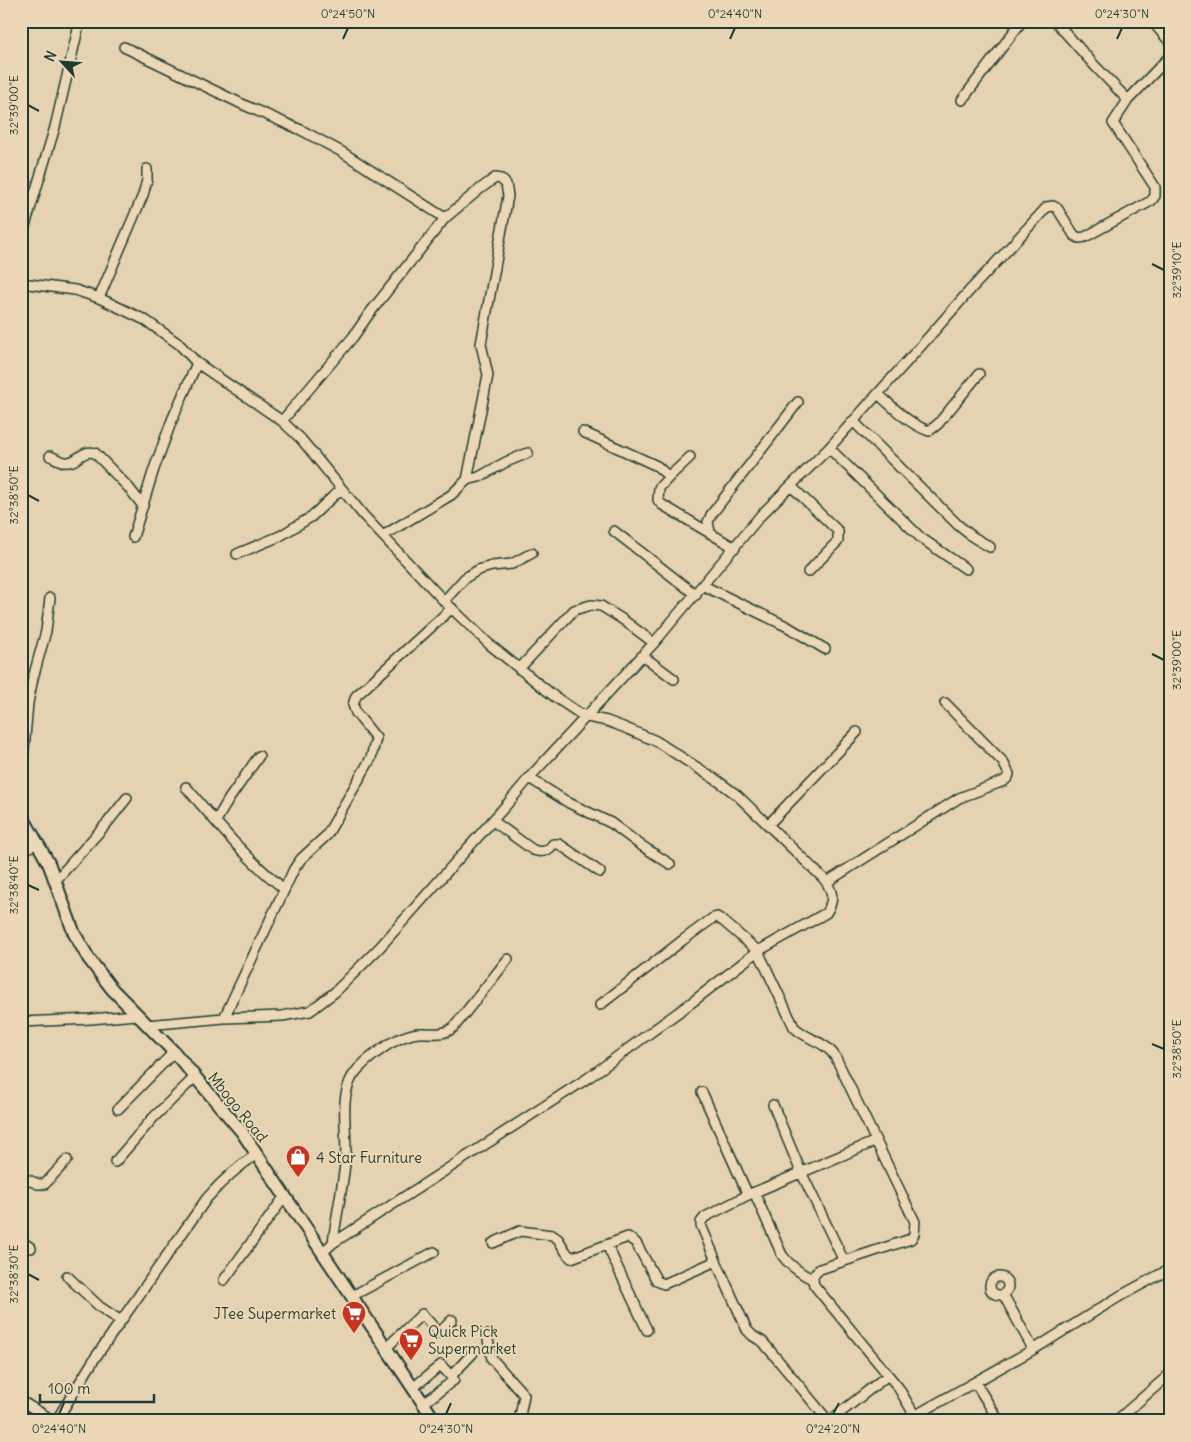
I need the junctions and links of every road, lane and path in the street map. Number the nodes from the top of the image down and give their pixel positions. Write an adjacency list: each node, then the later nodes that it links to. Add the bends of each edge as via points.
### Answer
1 (1022, 21): 8 (street)
2 (1055, 21): 9 (street)
3 (1158, 23): 5 (street)
4 (78, 30): 12 (street, via 55,127)
5 (1170, 42)
6 (124, 47): 11 (street, via 301,130 342,152)
7 (1170, 56): 9 (street)
8 (962, 100)
9 (1128, 100): 17 (street, via 1113,123 1155,187 1151,201 1079,238 1057,208 1048,207)
10 (147, 168): 14 (street, via 143,195)
11 (445, 218): 19 (street, via 353,337); 27 (street, via 495,178 506,184 508,196 481,344 488,375)
12 (21, 240)
13 (21, 283): 14 (street, via 75,290)
14 (99, 298): 15 (street, via 145,320 179,344)
15 (197, 363): 19 (street); 30 (street, via 172,420)
16 (979, 374): 17 (street, via 929,431 909,421)
17 (878, 394): 20 (street)
18 (798, 402): 32 (street, via 711,515 708,522)
19 (282, 421): 29 (street, via 301,439)
20 (853, 421): 22 (street); 35 (street, via 958,525)
21 (583, 432): 26 (street, via 657,466)
22 (829, 448): 28 (street); 39 (street, via 920,538)
23 (528, 453): 27 (street)
24 (50, 456): 30 (street, via 66,462 84,453 95,453)
25 (690, 457): 26 (street)
26 (669, 477): 32 (street, via 659,488 658,500 666,508)
27 (467, 480): 33 (street, via 451,495)
28 (791, 486): 36 (street); 40 (street, via 838,531 838,541)
29 (341, 490): 33 (street); 38 (street, via 311,517 280,536)
30 (143, 506): 34 (street)
31 (614, 531): 42 (street)
32 (710, 532): 36 (street)
33 (384, 535): 44 (street)
34 (133, 537)
35 (990, 547)
36 (735, 548): 41 (street)
37 (532, 553): 44 (street, via 512,564 478,570 465,578)
38 (237, 554)
39 (966, 569)
40 (808, 572)
41 (704, 586): 42 (street); 47 (street)
42 (696, 595): 46 (street)
43 (50, 598): 56 (street, via 46,631 28,703)
44 (444, 601): 45 (street)
45 (452, 608): 49 (street); 69 (street, via 356,696 353,704 356,713 376,738 372,758 327,835 301,859)
46 (654, 643): 48 (street); 49 (street, via 601,606 591,605 574,610)
47 (825, 649)
48 (643, 656): 50 (street); 52 (street)
49 (519, 669): 52 (street)
50 (674, 679)
51 (946, 703): 68 (street, via 1003,762 1008,777 959,798)
52 (587, 717): 55 (street); 62 (street, via 607,721 656,742 737,795)
53 (857, 732): 62 (street)
54 (259, 756): 60 (street)
55 (529, 778): 61 (street); 65 (street, via 569,803 611,823)
56 (21, 783)
57 (186, 787): 60 (street)
58 (128, 798): 67 (street)
59 (21, 814): 63 (main road, Mbogo Road)
60 (216, 821): 69 (street, via 250,860)
61 (492, 821): 66 (street, via 533,850 541,853 558,844); 74 (street, via 380,947 320,1004 310,1011 282,1016)
62 (768, 824): 68 (street)
63 (37, 843): 64 (street); 67 (main road, Mbogo Road)
64 (21, 852)
65 (670, 864)
66 (600, 872)
67 (56, 880): 73 (main road, Mbogo Road, via 74,933 89,959)
68 (827, 882): 70 (street, via 833,898 826,913)
69 (284, 888): 74 (street)
70 (758, 951): 72 (street, via 723,921 713,918); 82 (street, via 794,1027 804,1036 832,1050); 92 (street, via 588,1078)
71 (508, 959): 92 (street, via 449,1032 406,1036 377,1053 353,1076 346,1102 346,1157)
72 (600, 1005)
73 (136, 1015): 75 (street); 76 (main road, Mbogo Road)
74 (224, 1018): 76 (street)
75 (21, 1022)
76 (147, 1025): 77 (main road, Mbogo Road)
77 (174, 1052): 78 (main road, Mbogo Road); 81 (street)
78 (195, 1078): 83 (main road, Mbogo Road); 85 (street, via 152,1118)
79 (702, 1092): 88 (street)
80 (773, 1106): 86 (street)
81 (118, 1109)
82 (876, 1141): 86 (street); 98 (street, via 915,1222 914,1234 911,1238)
83 (257, 1154): 89 (main road, Mbogo Road); 106 (street, via 240,1165 207,1198)
84 (67, 1160): 87 (street, via 45,1184)
85 (115, 1162)
86 (801, 1172): 88 (street); 98 (street)
87 (21, 1177)
88 (751, 1194): 97 (street, via 701,1222); 101 (street, via 782,1255 800,1273)
89 (285, 1196): 95 (main road, Mbogo Road); 102 (street)
90 (21, 1242): 94 (street)
91 (493, 1243): 93 (street, via 520,1230 552,1235 572,1258)
92 (333, 1244): 95 (street)
93 (607, 1245): 97 (street, via 631,1238 657,1282 662,1284); 107 (street)
94 (31, 1248)
95 (323, 1252): 104 (main road, Mbogo Road)
96 (434, 1252): 104 (street)
97 (716, 1261): 113 (street, via 747,1330 763,1342 826,1418 831,1420)
98 (844, 1261): 101 (street, via 820,1269)
99 (1170, 1269): 110 (street)
100 (67, 1276): 106 (street, via 100,1307)
101 (812, 1279): 113 (street)
102 (224, 1280)
103 (1003, 1294): 110 (street)
104 (352, 1296): 109 (main road, Mbogo Road)
105 (452, 1320): 109 (street, via 439,1333 422,1314)
106 (121, 1321): 120 (street)
107 (647, 1330)
108 (487, 1336): 122 (street, via 492,1359 524,1395)
109 (387, 1347): 116 (main road, Mbogo Road)
110 (1033, 1349): 115 (street)
111 (473, 1353): 114 (street)
112 (1170, 1374): 124 (street)
113 (888, 1375): 119 (street)
114 (451, 1376): 116 (street, via 441,1365); 118 (street, via 454,1380)
115 (975, 1382): 119 (street); 123 (street)
116 (414, 1387): 118 (main road, Mbogo Road)
117 (21, 1402): 120 (street)
118 (424, 1403): 121 (main road, Mbogo Road)
119 (917, 1418)
120 (55, 1421)
121 (435, 1421)
122 (519, 1421)
123 (999, 1421)
124 (1116, 1421)

